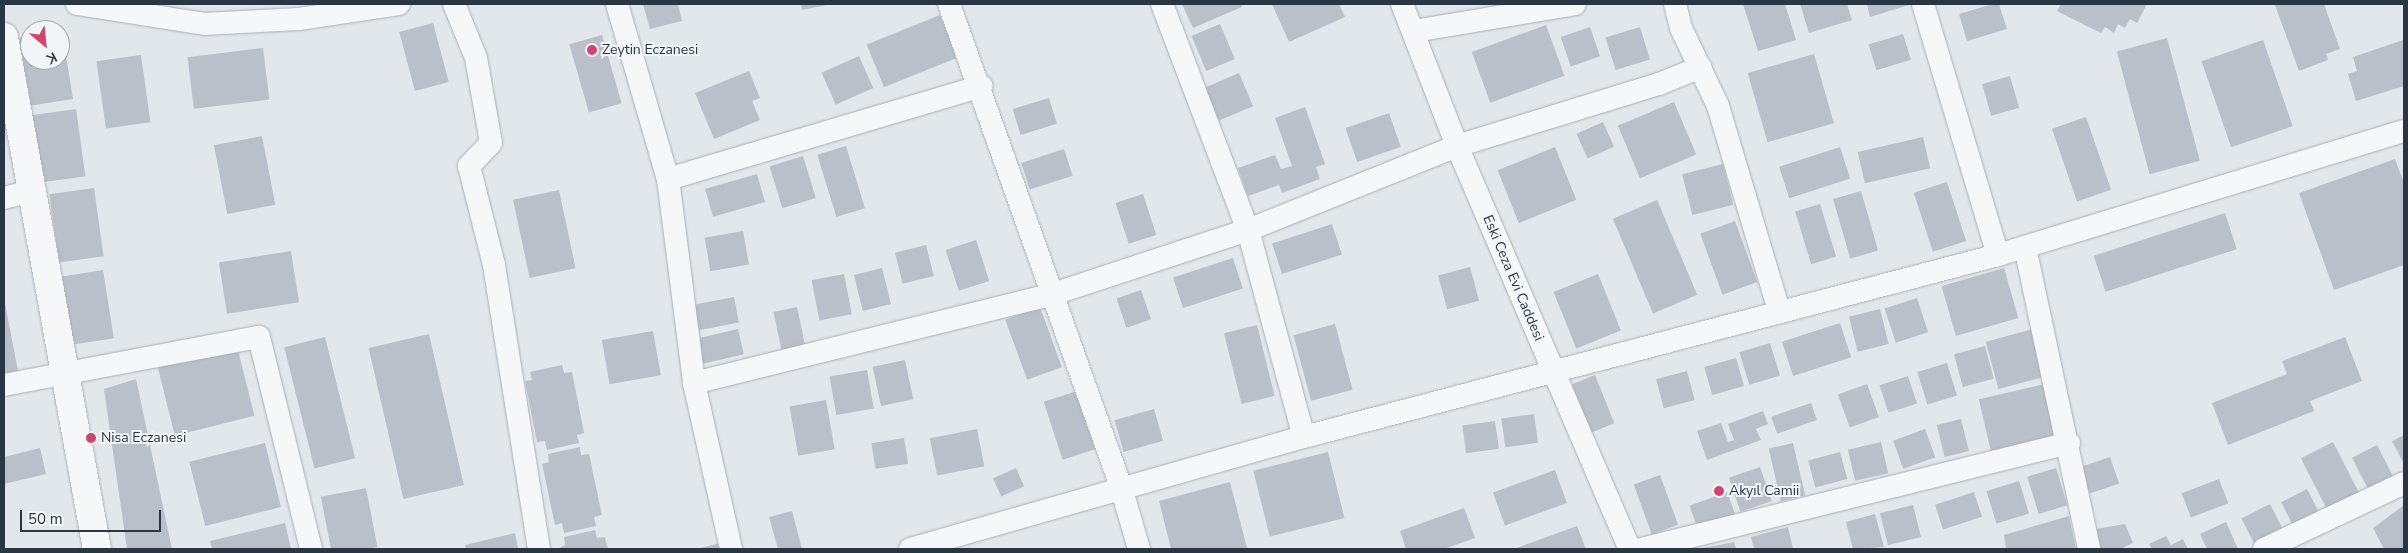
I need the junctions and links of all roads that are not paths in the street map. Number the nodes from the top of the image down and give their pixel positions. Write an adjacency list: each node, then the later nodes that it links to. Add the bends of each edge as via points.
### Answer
1 (77, 4): 2 (street, via 204,24 299,19)
2 (400, 4)
3 (454, 4): 36 (street, via 476,58 491,143 469,166 494,264)
4 (617, 4): 18 (street)
5 (949, 4): 14 (street)
6 (1162, 4): 20 (street)
7 (1402, 4): 11 (street, Eski Ceza Evi Caddesi)
8 (1575, 4): 11 (street)
9 (1675, 4): 13 (street, via 1681,28)
10 (1922, 4): 22 (street)
11 (1414, 31): 17 (street, Eski Ceza Evi Caddesi)
12 (4, 37): 25 (street)
13 (1701, 67): 17 (street, via 1659,84); 24 (street, via 1718,106)
14 (981, 86): 18 (street); 23 (street)
15 (4, 114): 19 (street)
16 (2404, 131): 21 (street)
17 (1457, 146): 20 (street); 26 (street, Eski Ceza Evi Caddesi)
18 (668, 179): 27 (street)
19 (11, 196): 25 (street)
20 (1248, 230): 23 (street); 29 (street)
21 (2025, 248): 22 (street); 30 (street)
22 (1998, 255): 24 (street)
23 (1053, 294): 27 (street); 32 (street)
24 (1779, 311): 26 (street)
25 (59, 373): 28 (street); 33 (street); 34 (street); 35 (street, via 259,337)
26 (1554, 374): 29 (street); 40 (street, Eski Ceza Evi Caddesi)
27 (694, 383): 37 (street)
28 (4, 385)
29 (1304, 437): 32 (street)
30 (2069, 443): 41 (street); 42 (street)
31 (2404, 483): 43 (street)
32 (1121, 487): 38 (street); 39 (street)
33 (84, 549)
34 (97, 549)
35 (311, 549)
36 (539, 549)
37 (731, 549)
38 (910, 549)
39 (1139, 549)
40 (1630, 549)
41 (1641, 549)
42 (2089, 549)
43 (2264, 549)

